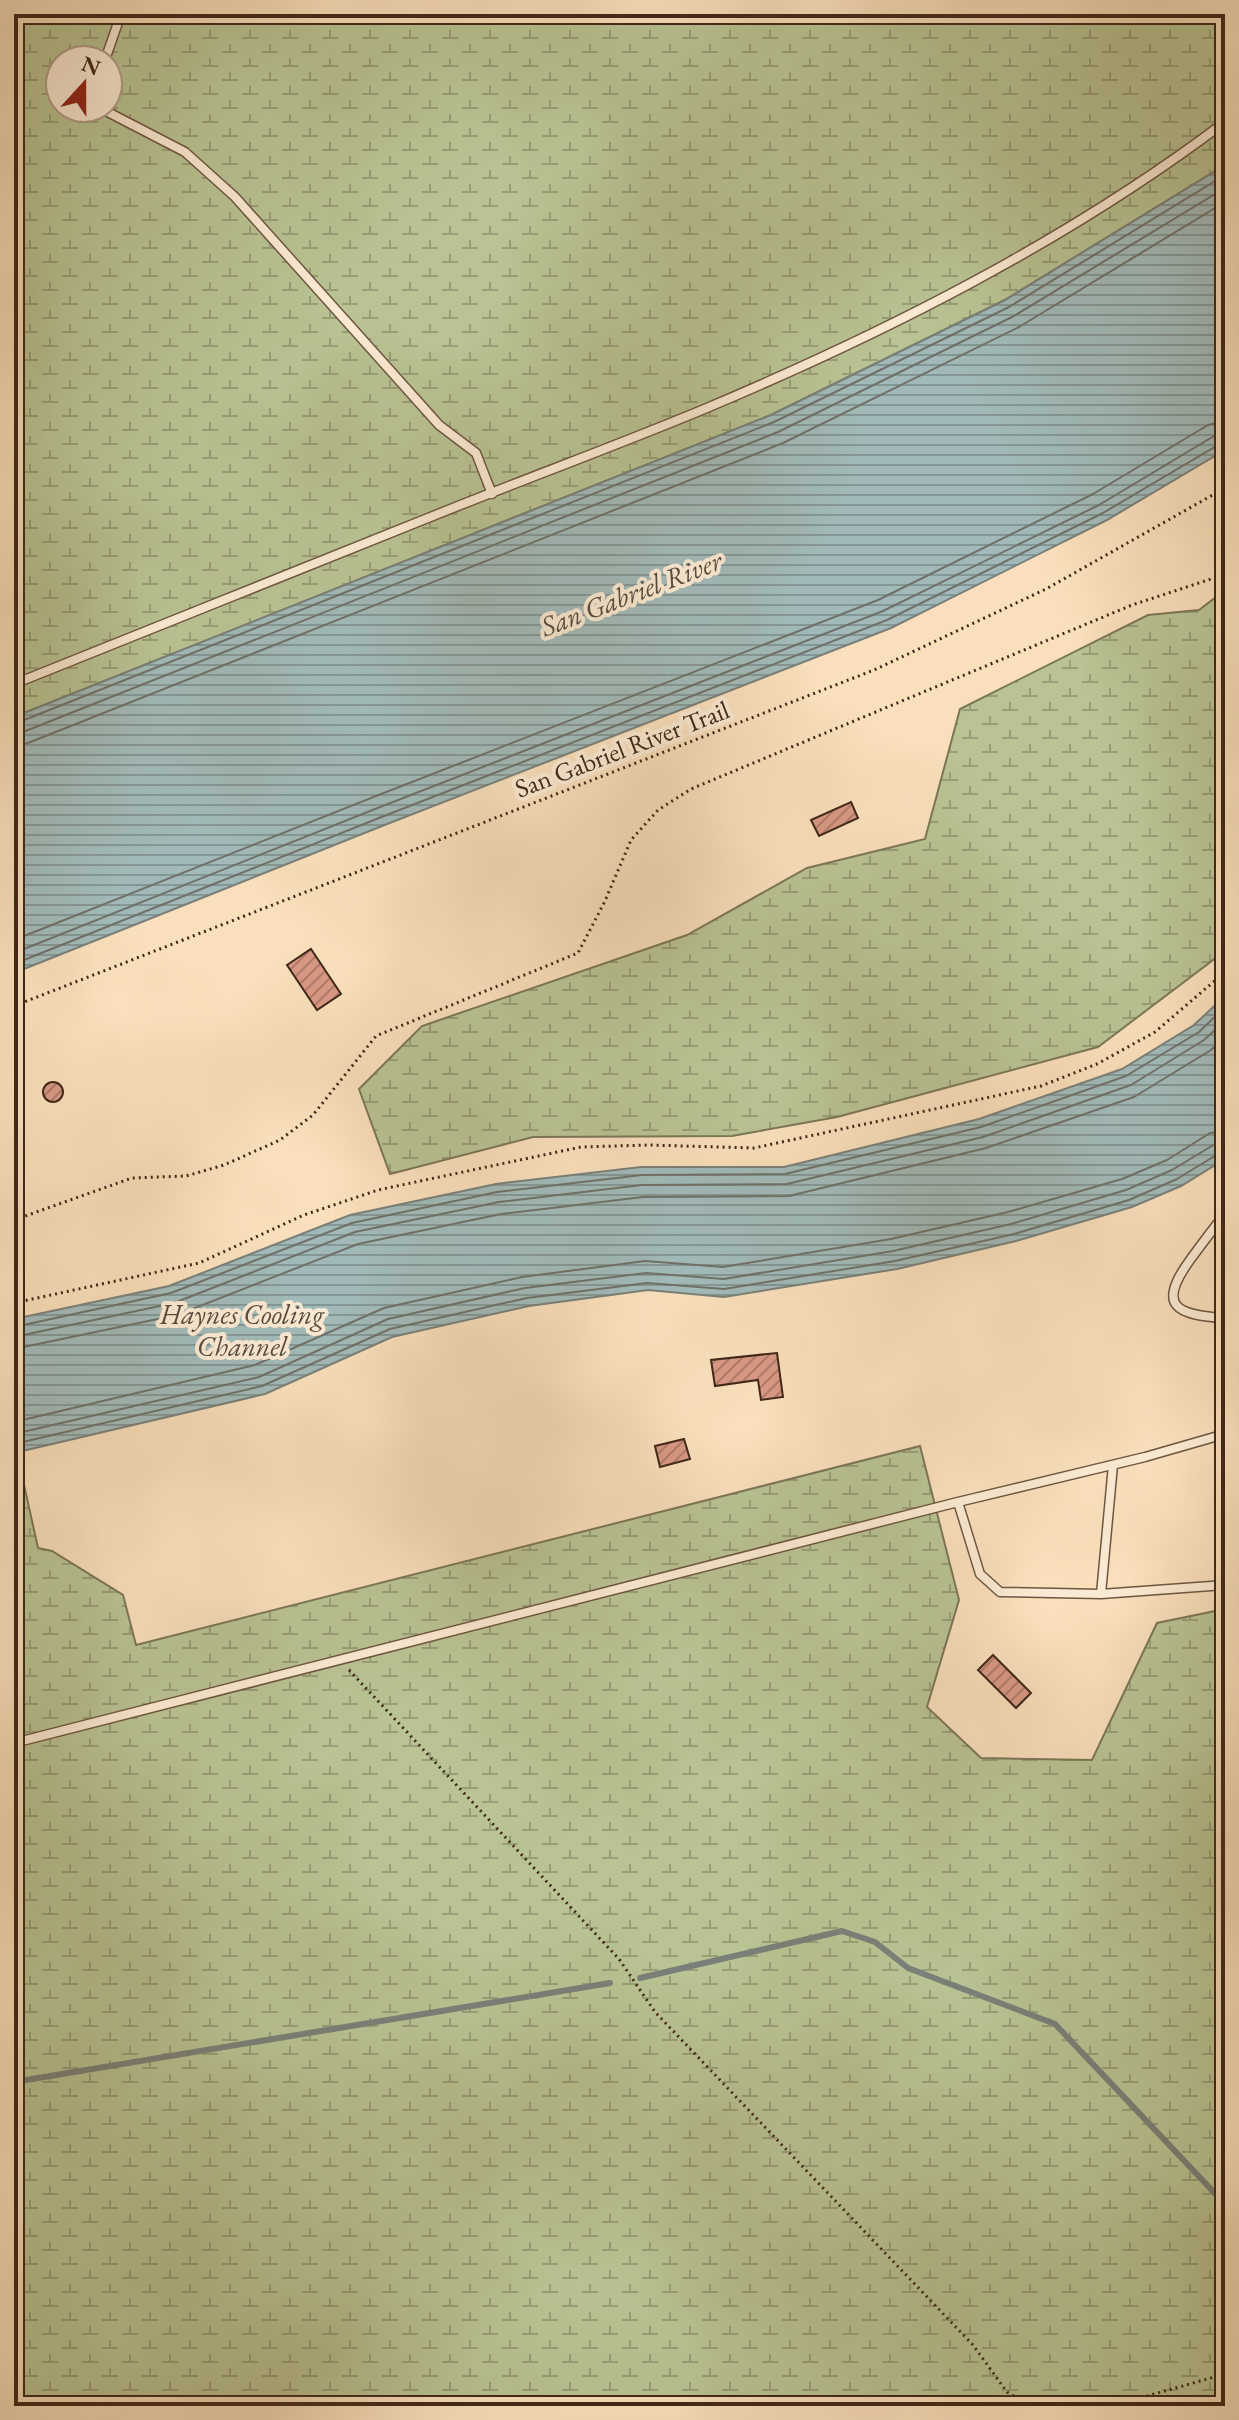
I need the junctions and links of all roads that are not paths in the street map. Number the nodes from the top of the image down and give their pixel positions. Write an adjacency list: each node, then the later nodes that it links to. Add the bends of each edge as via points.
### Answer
1 (121, 14): 2 (lane)
2 (111, 44)
3 (124, 120): 5 (lane, via 185,152 235,197 439,425 476,453)
4 (1225, 122): 5 (lane, via 1043,242 937,301 702,410)
5 (492, 494): 6 (lane)
6 (14, 684)
7 (1225, 1214): 8 (lane, via 1171,1293 1184,1311)
8 (1225, 1318)
9 (1225, 1434): 10 (lane)
10 (1113, 1465): 11 (lane); 13 (lane)
11 (958, 1502): 13 (lane, via 980,1574 1000,1592); 14 (lane)
12 (1225, 1585): 13 (lane)
13 (1101, 1594)
14 (14, 1743)

